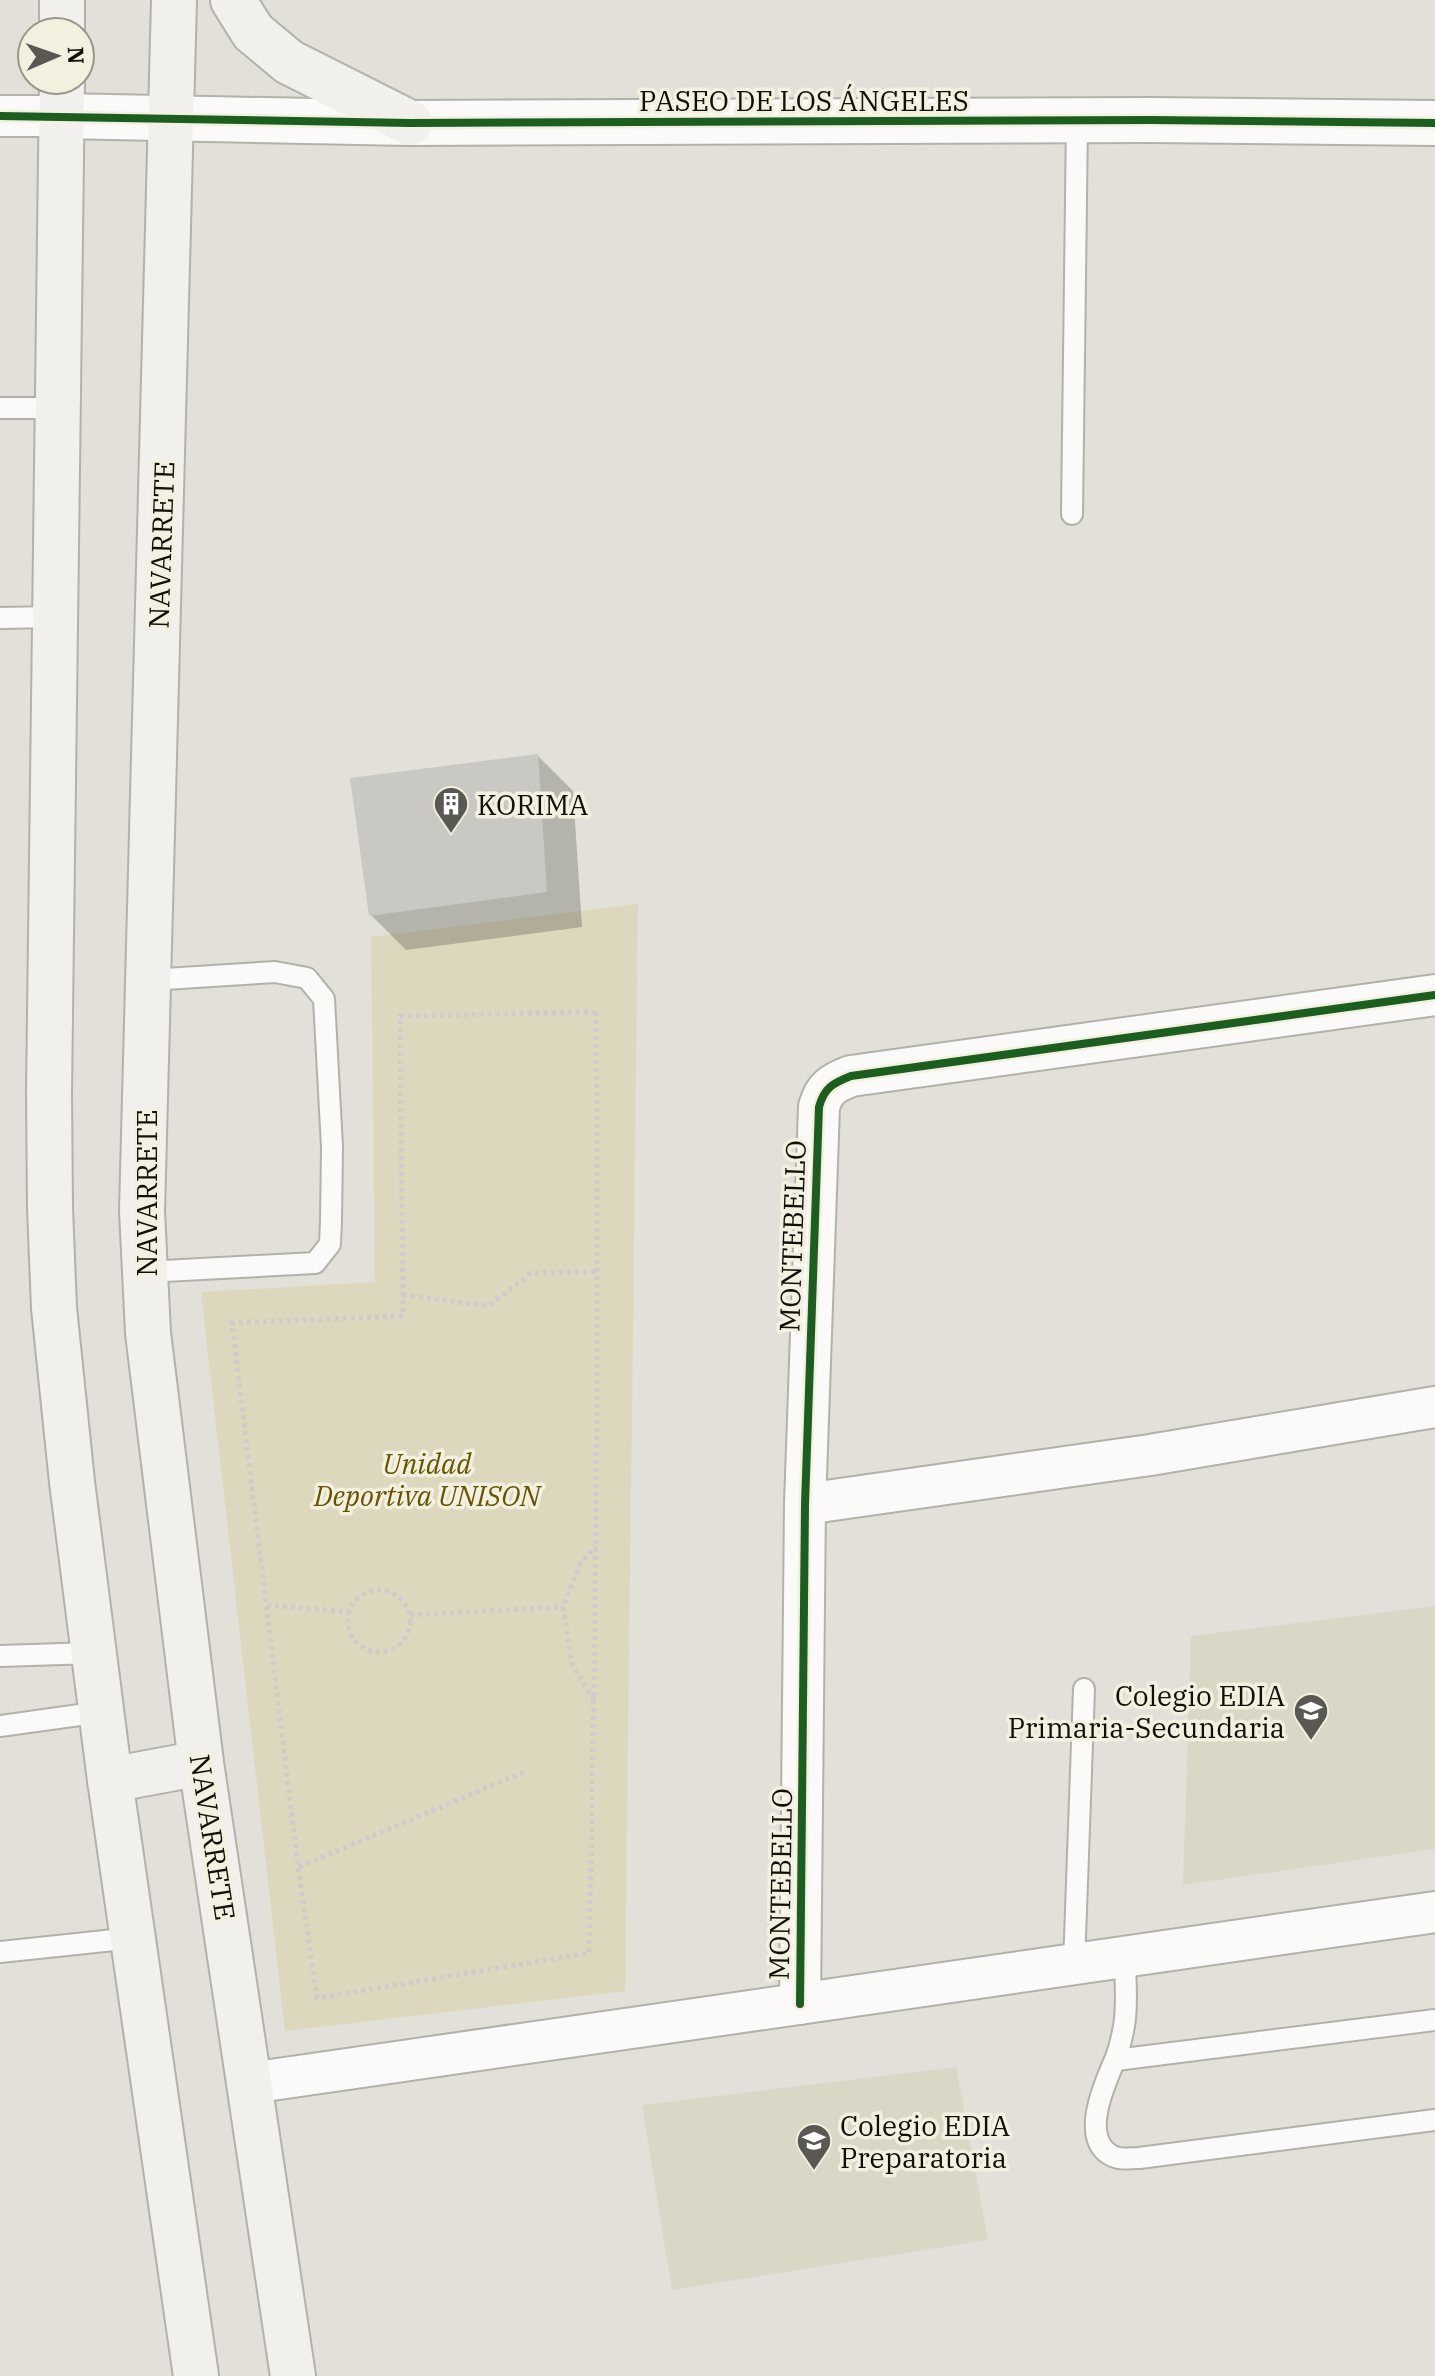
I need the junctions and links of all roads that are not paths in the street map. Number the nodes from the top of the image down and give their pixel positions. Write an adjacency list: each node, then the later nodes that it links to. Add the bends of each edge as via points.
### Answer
1 (174, 0): 5 (main road, NAVARRETE)
2 (233, 0): 7 (main road, via 253,32 289,62)
3 (61, 98): 4 (street); 5 (street, PASEO DE LOS ÁNGELES); 10 (main road)
4 (0, 116)
5 (173, 118): 7 (street, PASEO DE LOS ÁNGELES); 14 (main road, NAVARRETE)
6 (1077, 121): 7 (street, PASEO DE LOS ÁNGELES); 8 (street, PASEO DE LOS ÁNGELES); 11 (lane)
7 (410, 123)
8 (1435, 123)
9 (0, 408): 10 (lane)
10 (58, 408): 12 (main road)
11 (1072, 514)
12 (55, 617): 13 (lane); 19 (main road, via 50,1208 54,1308)
13 (0, 618)
14 (149, 980): 16 (main road, NAVARRETE); 16 (lane, via 275,972 307,978 324,999 331,1221 330,1244 315,1263)
15 (1435, 995): 18 (street, MONTEBELLO, via 851,1076 834,1083 823,1092 819,1107)
16 (145, 1272): 24 (main road, NAVARRETE)
17 (1435, 1407): 18 (street, via 1150,1455)
18 (805, 1504): 31 (street, MONTEBELLO)
19 (93, 1653): 20 (lane); 22 (main road)
20 (0, 1656)
21 (1084, 1689): 30 (lane)
22 (101, 1712): 23 (lane); 25 (main road)
23 (0, 1726)
24 (201, 1763): 25 (main road); 34 (main road, NAVARRETE)
25 (110, 1780): 27 (main road)
26 (1435, 1912): 29 (street)
27 (133, 1938): 28 (lane); 36 (main road)
28 (0, 1952)
29 (1125, 1957): 30 (street); 33 (lane, via 1124,2024)
30 (1074, 1965): 31 (street)
31 (800, 2004): 34 (street)
32 (1435, 2020): 33 (lane)
33 (1116, 2060): 35 (lane, via 1104,2081 1096,2128 1105,2152 1118,2158)
34 (251, 2083): 37 (main road, NAVARRETE)
35 (1435, 2120)
36 (196, 2376)
37 (293, 2376)

